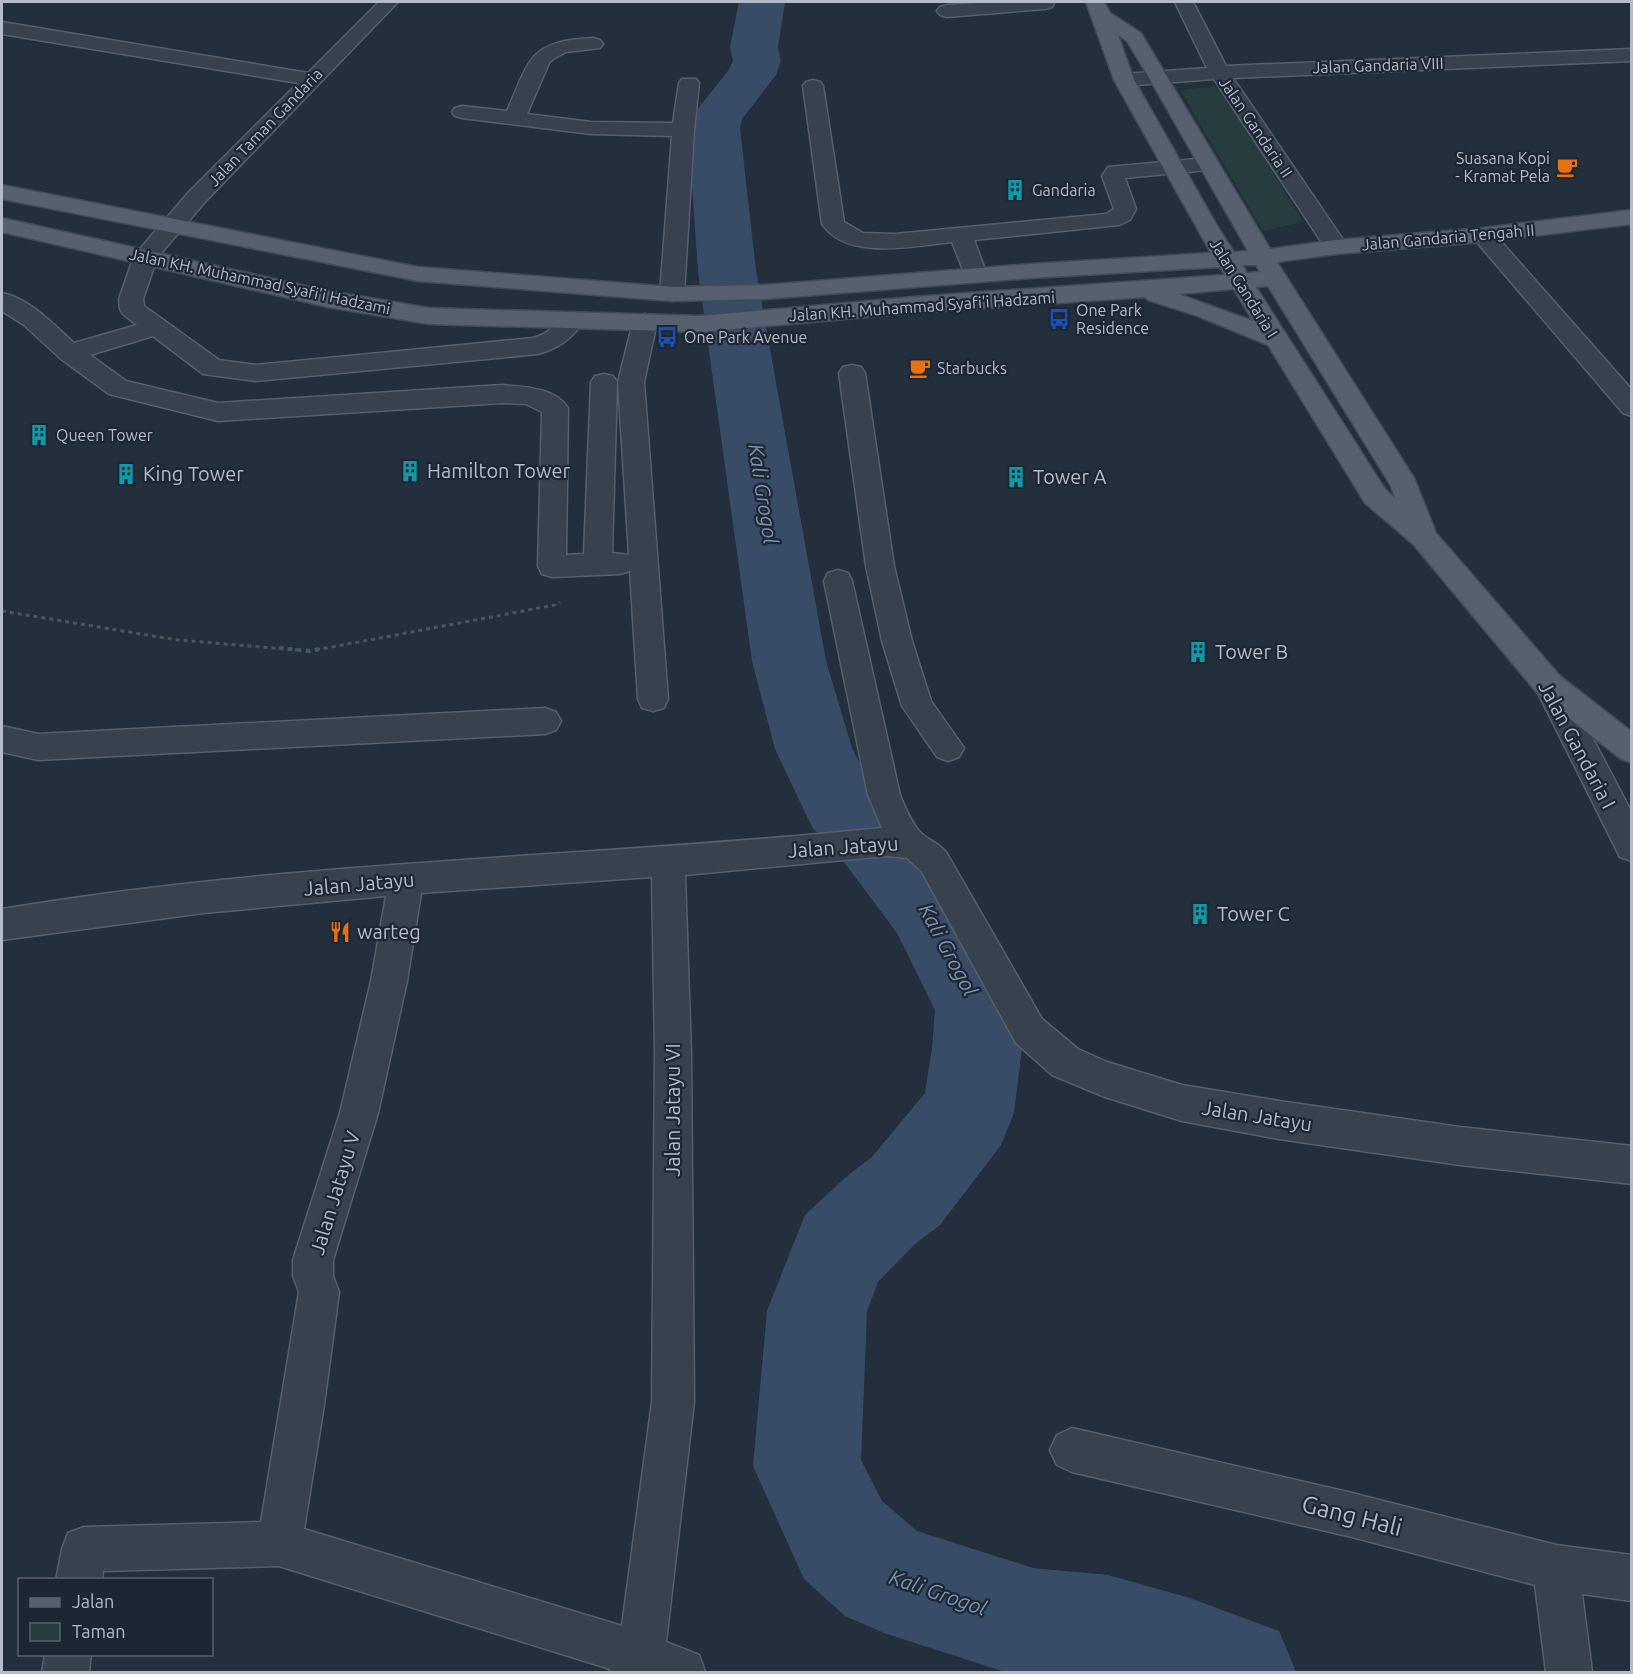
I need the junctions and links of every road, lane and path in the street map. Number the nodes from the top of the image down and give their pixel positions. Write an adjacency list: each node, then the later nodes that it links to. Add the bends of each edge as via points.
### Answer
1 (389, 2): 12 (street, Jalan Taman Gandaria)
2 (1045, 2): 3 (street); 6 (street)
3 (1066, 2)
4 (1184, 2): 10 (street, Jalan Gandaria II)
5 (1099, 9): 11 (main road, Jalan Gandaria I, via 1134,37); 13 (main road, Jalan Gandaria I)
6 (947, 11)
7 (2, 28): 12 (street)
8 (593, 44): 17 (street, via 563,46 546,53)
9 (1632, 56): 10 (street, Jalan Gandaria VIII)
10 (1219, 72): 11 (street, Jalan Gandaria VIII); 28 (street, Jalan Gandaria II)
11 (1158, 76): 13 (street, Jalan Gandaria VIII); 19 (main road, Jalan Gandaria I)
12 (310, 80): 24 (street, Jalan Taman Gandaria)
13 (1124, 80): 20 (main road, Jalan Gandaria I)
14 (689, 83): 18 (street)
15 (813, 86): 26 (street, via 833,224 845,236 865,241)
16 (462, 112): 17 (street)
17 (514, 119): 18 (street, via 591,128)
18 (683, 130): 36 (street)
19 (1208, 164): 20 (street); 32 (main road, Jalan Gandaria I)
20 (1173, 166): 25 (main road, Jalan Gandaria I); 26 (street, via 1116,172 1113,176 1125,209 1111,220)
21 (2, 192): 24 (main road, Jalan KH. Muhammad Syafi'i Hadzami)
22 (1632, 217): 27 (main road, Jalan Gandaria Tengah II)
23 (2, 225): 31 (main road, Jalan KH. Muhammad Syafi'i Hadzami)
24 (174, 225): 31 (street, Jalan Taman Gandaria); 36 (main road, Jalan KH. Muhammad Syafi'i Hadzami, via 418,274)
25 (1208, 229): 29 (main road, Jalan Gandaria I); 30 (main road, via 1191,250)
26 (962, 235): 33 (street)
27 (1483, 236): 28 (main road, Jalan Gandaria Tengah II); 45 (street)
28 (1336, 247): 32 (main road, Jalan Gandaria Tengah II)
29 (1227, 259): 30 (main road, Jalan KH. Muhammad Syafi'i Hadzami); 32 (main road, Jalan KH. Muhammad Syafi'i Hadzami); 34 (main road, Jalan Gandaria I)
30 (1159, 263): 33 (main road, Jalan KH. Muhammad Syafi'i Hadzami)
31 (142, 267): 38 (main road, Jalan KH. Muhammad Syafi'i Hadzami, via 429,316); 40 (street, via 131,299 132,309)
32 (1269, 267): 34 (main road, Jalan KH. Muhammad Syafi'i Hadzami); 46 (main road, Jalan Gandaria I, via 1404,485)
33 (975, 275): 36 (main road, Jalan KH. Muhammad Syafi'i Hadzami, via 765,292)
34 (1241, 282): 35 (main road, Jalan KH. Muhammad Syafi'i Hadzami); 41 (main road, Jalan Gandaria I)
35 (1137, 290): 39 (main road, Jalan KH. Muhammad Syafi'i Hadzami, via 913,304 701,324); 41 (main road, via 1207,311)
36 (672, 294)
37 (2, 300): 42 (street, via 33,320)
38 (572, 320): 39 (main road, Jalan KH. Muhammad Syafi'i Hadzami); 40 (street, via 555,338 537,346 256,373 212,368)
39 (645, 322): 47 (street, via 631,382)
40 (154, 328): 42 (street)
41 (1275, 339): 46 (main road, Jalan Gandaria I, via 1375,496)
42 (70, 353): 47 (street, via 118,388 218,412 502,394 531,396 555,408 552,566)
43 (852, 373): 54 (street, via 880,566 897,641 917,706)
44 (604, 382): 47 (street)
45 (1632, 407)
46 (1423, 537): 50 (main road, Jalan Gandaria I)
47 (619, 562): 49 (path, via 555,605 310,651 178,640); 51 (street)
48 (838, 581): 56 (street, via 884,795)
49 (2, 611)
50 (1549, 685): 55 (main road); 57 (street, Jalan Gandaria I)
51 (653, 699)
52 (545, 721): 53 (street, via 38,747)
53 (2, 739)
54 (948, 748)
55 (1632, 750)
56 (898, 842): 58 (street, Jalan Jatayu); 61 (street, Jalan Jatayu, via 923,849 934,862 1029,1031 1065,1062 1182,1103 1460,1146)
57 (1632, 847)
58 (668, 860): 59 (street, Jalan Jatayu); 68 (street, Jalan Jatayu VI, via 673,1053 673,1402)
59 (406, 879): 60 (street, Jalan Jatayu); 63 (street, Jalan Jatayu V, via 359,1113 313,1260 319,1292)
60 (2, 924)
61 (1632, 1165)
62 (1072, 1450): 64 (street, Gang Hali, via 1352,1515)
63 (279, 1544): 65 (street, via 84,1549); 68 (street)
64 (1556, 1569): 66 (street, Gang Hali); 70 (street)
65 (79, 1578)
66 (1632, 1578)
67 (68, 1656): 69 (street)
68 (652, 1667)
69 (65, 1672)
70 (1569, 1672)

